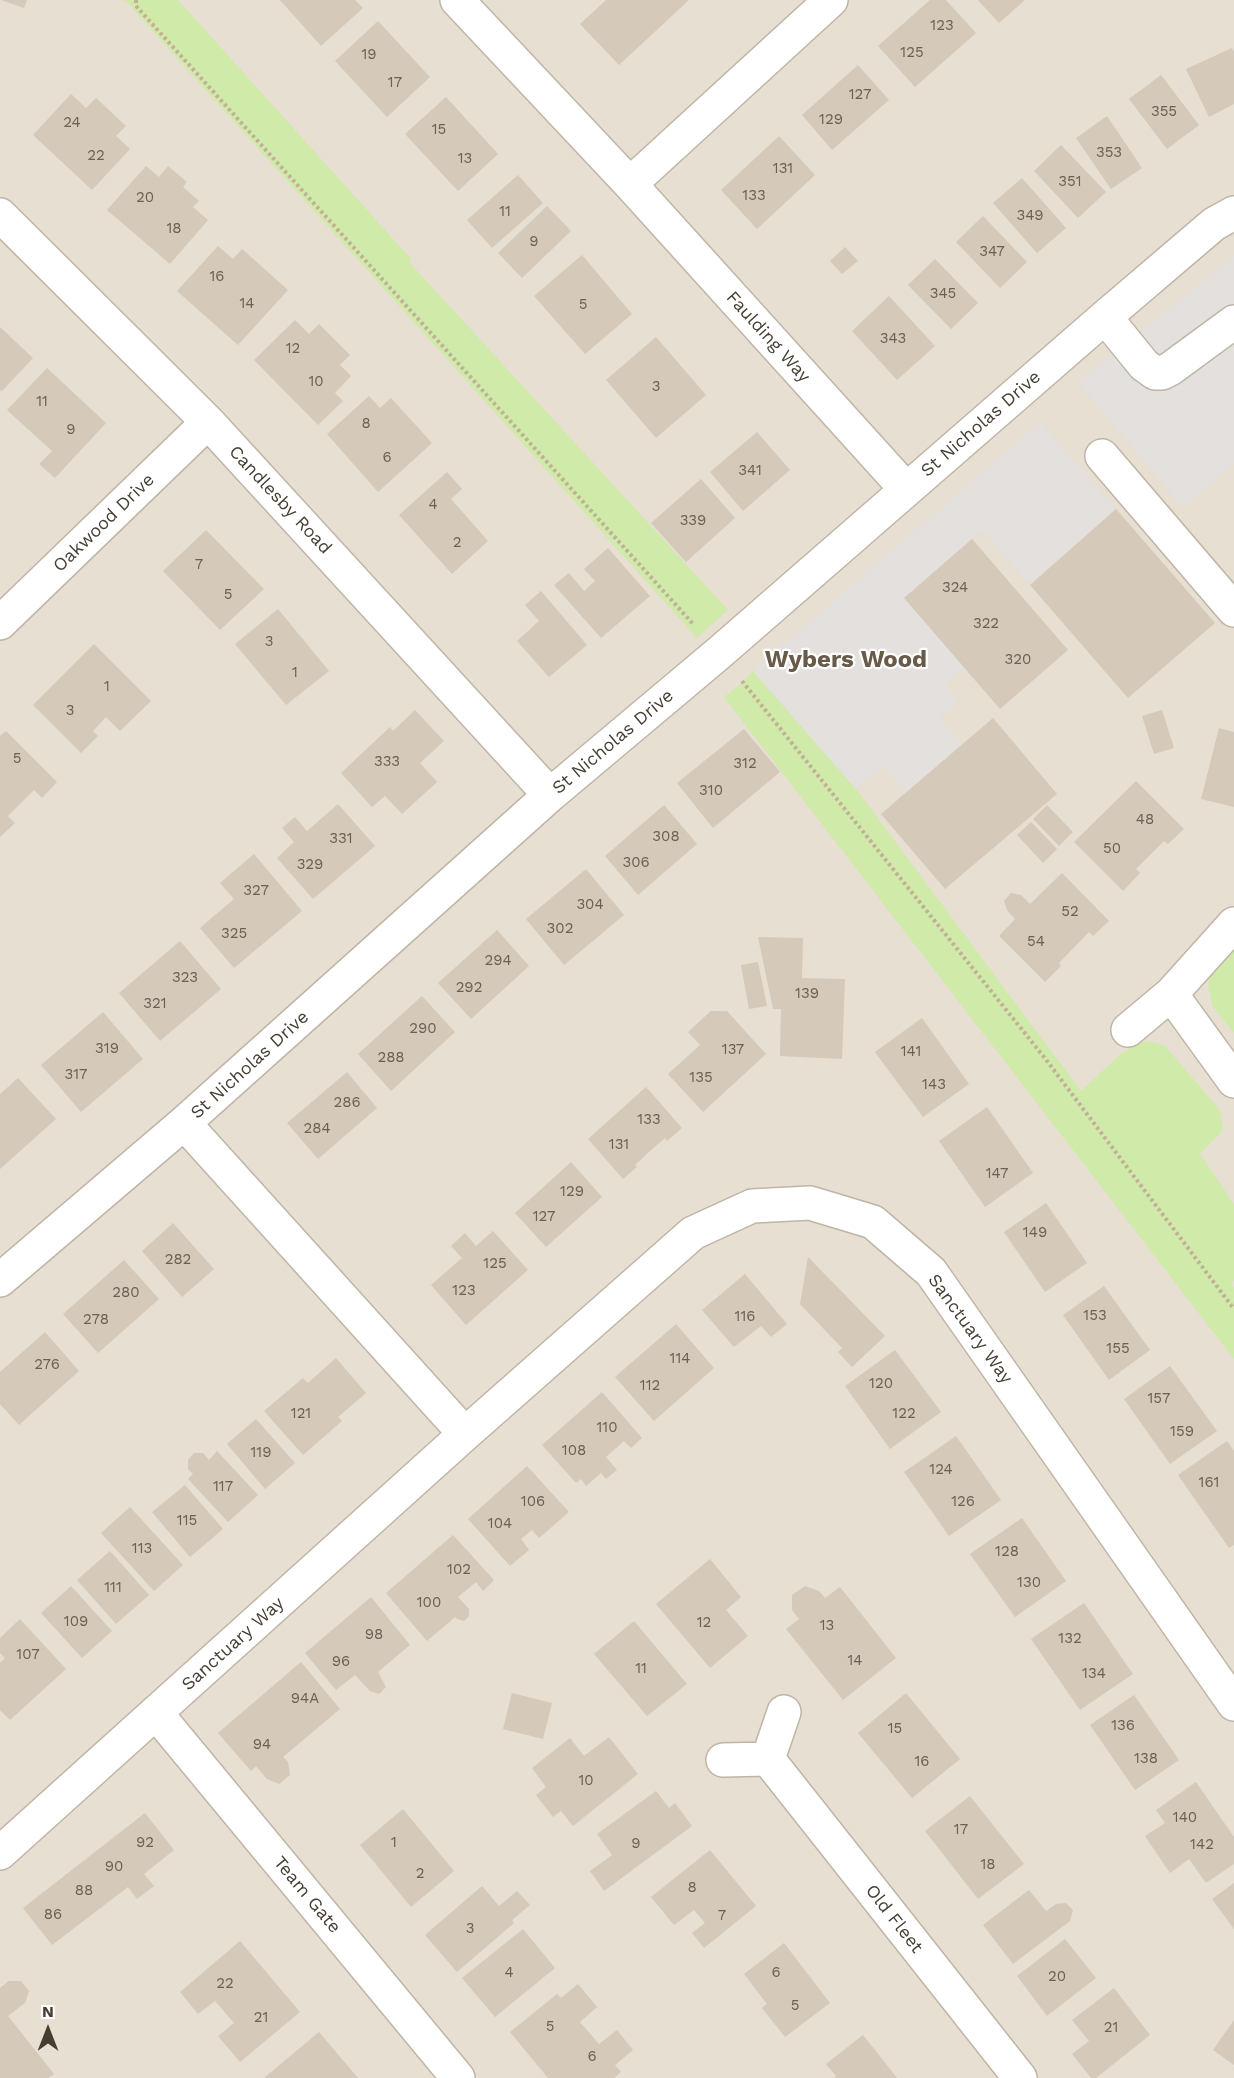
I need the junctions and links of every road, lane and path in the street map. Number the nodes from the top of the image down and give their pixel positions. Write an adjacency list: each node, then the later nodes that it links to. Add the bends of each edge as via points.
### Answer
1 (457, 0): 3 (street, Faulding Way)
2 (831, 0): 3 (street)
3 (630, 184): 10 (street, Faulding Way)
4 (1234, 213): 6 (street, St Nicholas Drive, via 1214,224)
5 (0, 215): 8 (street, Candlesby Road)
6 (1104, 317): 7 (street, via 1155,373 1170,369); 10 (street, St Nicholas Drive)
7 (1234, 322)
8 (208, 422): 12 (street, Oakwood Drive); 13 (street, Candlesby Road)
9 (1102, 456): 11 (street)
10 (906, 489): 13 (street, St Nicholas Drive)
11 (1234, 610)
12 (0, 623)
13 (550, 795): 18 (street, St Nicholas Drive)
14 (1234, 924): 15 (street)
15 (1171, 994): 16 (street); 17 (street)
16 (1128, 1030)
17 (1234, 1081)
18 (184, 1124): 19 (street, St Nicholas Drive); 20 (street)
19 (0, 1280)
20 (465, 1434): 21 (street, Sanctuary Way, via 693,1233 752,1206 799,1203 873,1222 931,1272); 23 (street, Sanctuary Way)
21 (1234, 1704)
22 (784, 1712): 24 (street)
23 (156, 1713): 26 (street, Sanctuary Way); 27 (street, Team Gate)
24 (768, 1759): 25 (street); 28 (street, Old Fleet)
25 (723, 1760)
26 (0, 1853)
27 (458, 2078)
28 (1020, 2078)

